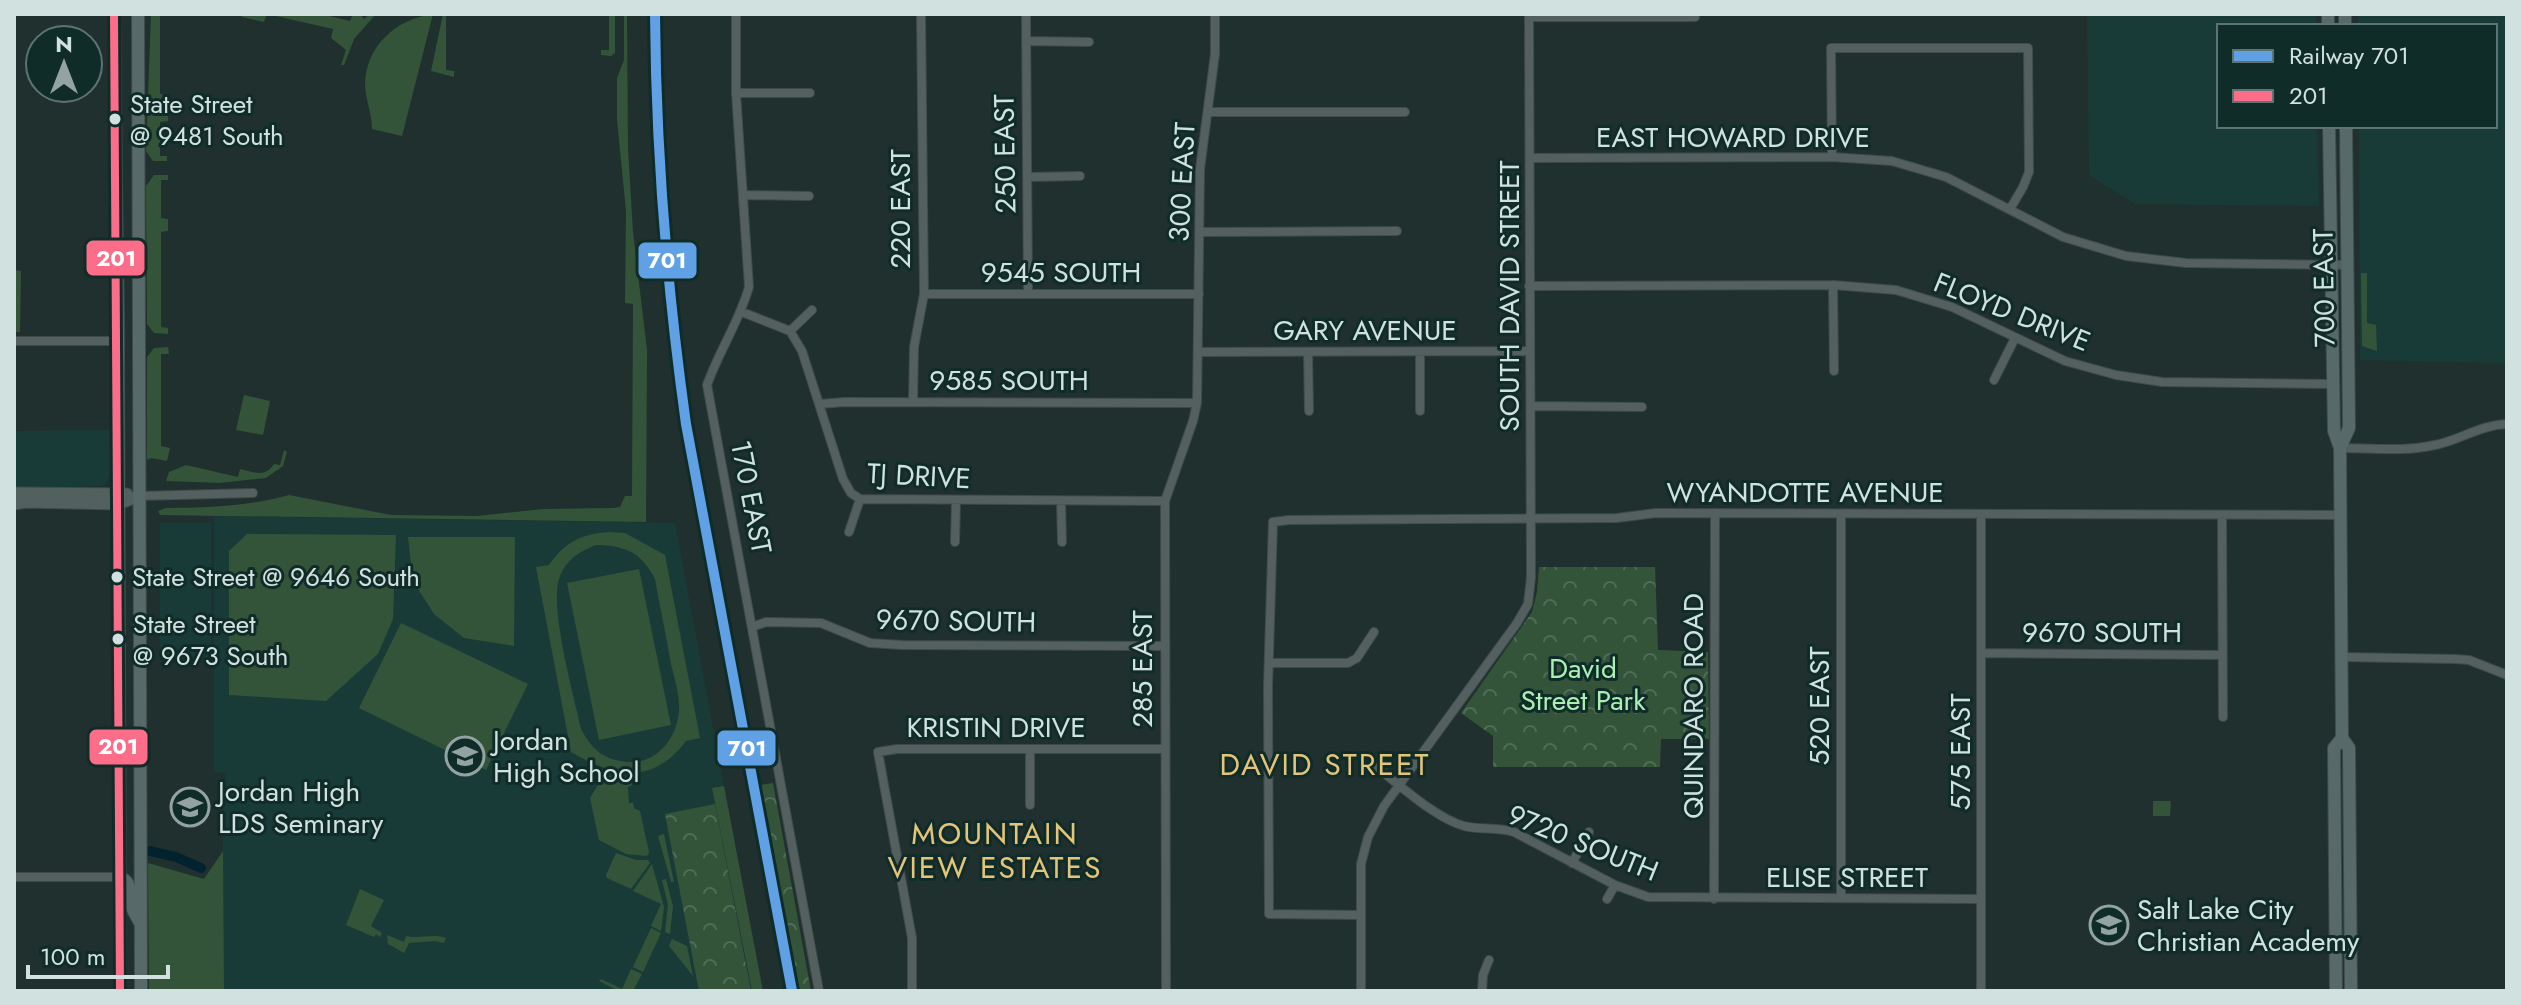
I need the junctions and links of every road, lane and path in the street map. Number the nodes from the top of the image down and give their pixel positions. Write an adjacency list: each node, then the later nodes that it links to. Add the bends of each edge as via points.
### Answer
1 (114, 14): 38 (main road)
2 (138, 14): 57 (main road)
3 (736, 14): 11 (street, 170 EAST)
4 (921, 14): 30 (street, 220 EAST)
5 (1026, 14): 9 (street, 250 EAST)
6 (1215, 14): 13 (street, 300 EAST)
7 (1529, 16): 8 (street); 18 (street, SOUTH DAVID STREET)
8 (1695, 17)
9 (1026, 41): 10 (street); 20 (street, 250 EAST)
10 (1089, 42)
11 (736, 93): 12 (street); 21 (street, 170 EAST)
12 (810, 93)
13 (1208, 112): 14 (street); 25 (street, 300 EAST)
14 (1405, 112)
15 (2329, 128): 26 (main road, 700 EAST)
16 (2346, 128): 27 (main road, 700 EAST)
17 (1832, 157): 18 (street, EAST HOWARD DRIVE); 23 (street, EAST HOWARD DRIVE, via 1892,161 1921,169); 23 (street, via 1831,48 2028,48 2029,172)
18 (1530, 158): 29 (street, SOUTH DAVID STREET)
19 (1080, 176): 20 (street)
20 (1028, 177): 31 (street, 250 EAST)
21 (743, 195): 22 (street); 34 (street, 170 EAST, via 749,287)
22 (809, 196)
23 (2010, 209): 26 (street, EAST HOWARD DRIVE, via 2063,237 2126,256 2186,263)
24 (1397, 231): 25 (street)
25 (1199, 232): 32 (street, 300 EAST)
26 (2331, 264): 27 (street, EAST HOWARD DRIVE); 45 (main road, 700 EAST)
27 (2347, 265): 54 (main road, 700 EAST, via 2349,428)
28 (1833, 285): 29 (street, FLOYD DRIVE); 36 (street, FLOYD DRIVE, via 1927,298); 43 (street)
29 (1529, 286): 39 (street, SOUTH DAVID STREET)
30 (924, 294): 31 (street, 9545 SOUTH); 46 (street, 220 EAST, via 914,347)
31 (1028, 294): 32 (street, 9545 SOUTH)
32 (1199, 294): 40 (street, 300 EAST)
33 (812, 310): 35 (street)
34 (742, 312): 35 (street); 73 (street, 170 EAST, via 707,385)
35 (790, 331): 48 (street, TJ DRIVE)
36 (2015, 338): 44 (street); 45 (street, FLOYD DRIVE, via 2065,361 2162,382)
37 (14, 341): 38 (street)
38 (118, 341): 58 (main road)
39 (1530, 351): 42 (street, GARY AVENUE); 49 (street, SOUTH DAVID STREET)
40 (1200, 352): 41 (street, GARY AVENUE); 47 (street, 285 EAST)
41 (1308, 352): 42 (street, GARY AVENUE); 51 (street)
42 (1420, 352): 52 (street)
43 (1834, 371)
44 (1994, 380)
45 (2332, 384): 54 (main road, 700 EAST)
46 (913, 402): 47 (street, 9585 SOUTH); 48 (street, 9585 SOUTH)
47 (1197, 403): 62 (street, 285 EAST)
48 (820, 404): 59 (street, TJ DRIVE, via 843,479)
49 (1531, 406): 50 (street); 69 (street, SOUTH DAVID STREET)
50 (1642, 407)
51 (1309, 411)
52 (1420, 411)
53 (2507, 424): 54 (street, via 2391,452)
54 (2340, 448): 68 (main road, 700 EAST)
55 (14, 493): 58 (street)
56 (253, 493): 57 (street)
57 (139, 496): 58 (street); 98 (main road)
58 (118, 498): 63 (street); 91 (main road)
59 (860, 499): 60 (street, TJ DRIVE); 70 (street)
60 (956, 501): 61 (street, TJ DRIVE); 71 (street)
61 (1061, 501): 62 (street, TJ DRIVE); 72 (street)
62 (1165, 501): 75 (street, 285 EAST)
63 (14, 504)
64 (1715, 513): 65 (street, WYANDOTTE AVENUE); 69 (street, WYANDOTTE AVENUE); 95 (street, QUINDARO ROAD)
65 (1841, 514): 66 (street, WYANDOTTE AVENUE); 93 (street, 520 EAST)
66 (1981, 514): 67 (street, WYANDOTTE AVENUE); 76 (street, 575 EAST)
67 (2222, 515): 68 (street, WYANDOTTE AVENUE); 77 (street)
68 (2339, 515): 78 (main road, 700 EAST)
69 (1530, 519): 79 (street, WYANDOTTE AVENUE, via 1273,522); 86 (street, SOUTH DAVID STREET, via 1528,604)
70 (849, 532)
71 (955, 542)
72 (1062, 542)
73 (752, 627): 75 (street, 9670 SOUTH, via 766,622 821,623 870,643 902,645); 102 (street, 170 EAST)
74 (1374, 632): 79 (street, via 1348,663)
75 (1164, 646): 83 (street, 285 EAST)
76 (1982, 653): 77 (street, 9670 SOUTH); 96 (street, 575 EAST)
77 (2222, 655): 81 (street)
78 (2341, 657): 80 (street, via 2469,660); 82 (main road, 700 EAST)
79 (1271, 663): 97 (street, via 1269,914)
80 (2507, 675)
81 (2223, 717)
82 (2342, 738): 108 (main road, 700 EAST, via 2334,748); 109 (main road, 700 EAST, via 2349,748)
83 (1165, 749): 84 (street, KRISTIN DRIVE); 104 (street, 285 EAST)
84 (1030, 750): 87 (street); 103 (street, KRISTIN DRIVE, via 878,752 912,938)
85 (1375, 766): 86 (street, 9720 SOUTH)
86 (1400, 785): 89 (street, 9720 SOUTH, via 1450,821 1504,829); 97 (street, SOUTH DAVID STREET, via 1375,822 1364,851)
87 (1030, 805)
88 (1589, 832): 89 (street)
89 (1572, 863): 92 (street, 9720 SOUTH)
90 (14, 877): 91 (street)
91 (120, 877): 98 (main road, via 130,886 130,903); 100 (main road)
92 (1615, 885): 94 (street); 95 (street, 9720 SOUTH, via 1648,897)
93 (1841, 898): 95 (street, ELISE STREET); 96 (street, ELISE STREET)
94 (1607, 899)
95 (1714, 899)
96 (1980, 899): 107 (street, 575 EAST)
97 (1361, 915): 105 (street)
98 (141, 924): 101 (main road)
99 (1489, 960): 106 (street)
100 (120, 991)
101 (141, 991)
102 (819, 991)
103 (912, 991)
104 (1166, 991)
105 (1361, 991)
106 (1482, 991)
107 (1981, 991)
108 (2336, 991)
109 (2351, 991)

